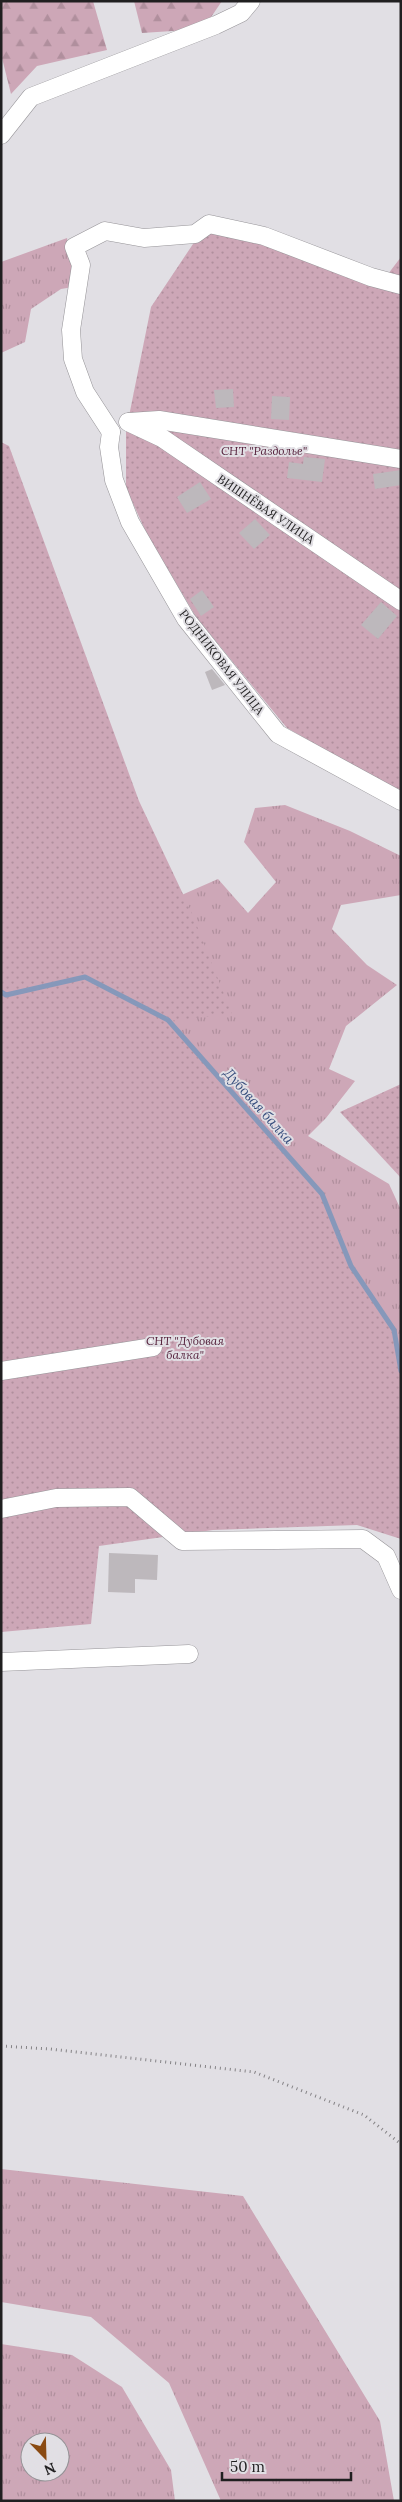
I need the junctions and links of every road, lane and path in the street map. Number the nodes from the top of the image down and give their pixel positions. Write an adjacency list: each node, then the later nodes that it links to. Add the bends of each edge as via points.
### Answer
1 (251, 1): 2 (street, via 241,13 216,25 31,97)
2 (1, 135)
3 (401, 285): 5 (street, via 371,277 264,236 209,224 195,234 144,238 105,231 74,247 81,265 71,330 73,359 85,392)
4 (128, 422): 5 (street); 6 (street, via 160,420); 7 (street, ВИШНЁВАЯ УЛИЦА, via 162,438)
5 (111, 432): 8 (street, РОДНИКОВАЯ УЛИЦА, via 109,446 114,480 130,522 186,619 278,734)
6 (401, 459)
7 (401, 601)
8 (401, 801)
9 (153, 1347): 10 (street)
10 (1, 1371)
11 (1, 1509): 12 (street, via 56,1498 130,1497 182,1540 363,1539 386,1556)
12 (401, 1590)
13 (189, 1654): 14 (street)
14 (1, 1662)
15 (1, 2046): 16 (path, via 254,2072 364,2116)
16 (401, 2144)

